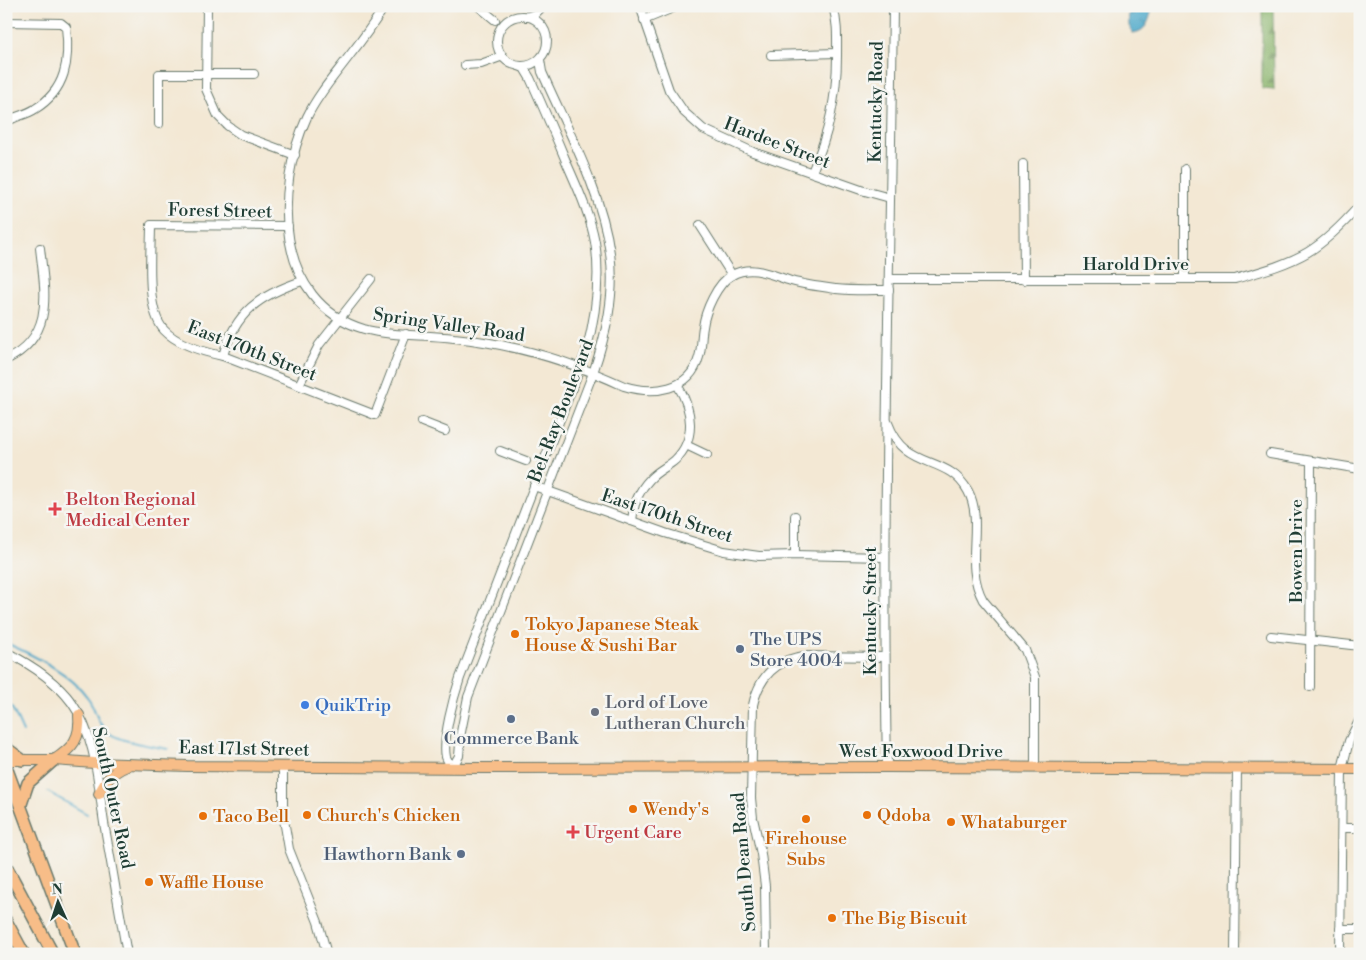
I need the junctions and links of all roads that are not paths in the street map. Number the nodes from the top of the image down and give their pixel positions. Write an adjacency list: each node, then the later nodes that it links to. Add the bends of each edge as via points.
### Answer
1 (207, 6): 22 (street)
2 (385, 6): 26 (street, Spring Valley Road, via 315,102)
3 (478, 6): 10 (street)
4 (640, 6): 12 (street, Hardee Street)
5 (678, 6): 12 (street)
6 (833, 6): 16 (street, via 838,30)
7 (893, 6): 30 (street, Kentucky Road)
8 (541, 8): 9 (street); 14 (street)
9 (525, 17): 11 (street); 14 (street)
10 (495, 20): 11 (street); 15 (street)
11 (508, 20): 15 (street)
12 (644, 20): 29 (street, Hardee Street, via 669,90 694,122 744,148)
13 (6, 22): 24 (street, via 61,23 67,34 66,67 50,98)
14 (544, 29): 19 (street, via 547,48)
15 (498, 35): 18 (street, via 497,45)
16 (837, 52): 17 (street); 29 (street, via 832,113)
17 (771, 55)
18 (503, 56): 20 (street, via 481,64); 21 (street, Bel-Ray Boulevard)
19 (540, 60): 21 (street); 32 (street, Bel-Ray Boulevard, via 542,72 592,185)
20 (465, 65)
21 (519, 66): 33 (street, Bel-Ray Boulevard, via 530,78)
22 (206, 74): 23 (street); 25 (street, via 159,74); 26 (street, via 206,89 212,104 228,126 248,138)
23 (254, 74)
24 (6, 122)
25 (159, 124)
26 (295, 154): 36 (street, Spring Valley Road, via 287,193)
27 (1023, 164): 42 (street)
28 (1185, 169): 41 (street)
29 (812, 172): 30 (street, Hardee Street)
30 (890, 198): 40 (street)
31 (1360, 205): 41 (street, Harold Drive, via 1307,253 1235,279)
32 (604, 221): 33 (street); 50 (street, Bel-Ray Boulevard, via 610,255 610,303)
33 (591, 224): 49 (street, Bel-Ray Boulevard, via 597,261 597,298 592,331)
34 (151, 225): 36 (street, Forest Street); 47 (street, East 170th Street, via 151,294 159,323 164,330 187,344)
35 (700, 225): 38 (street)
36 (288, 226): 43 (street, Spring Valley Road, via 295,264)
37 (40, 248): 48 (street, via 45,311 40,328 26,348)
38 (732, 275): 44 (street, via 756,270 803,284 837,289); 52 (street, via 717,291 706,313 696,367)
39 (371, 279): 45 (street)
40 (889, 279): 42 (street, Harold Drive); 44 (street)
41 (1185, 279): 42 (street, Harold Drive)
42 (1024, 280)
43 (302, 281): 45 (street, Spring Valley Road, via 321,305); 47 (street, via 285,287 245,312 232,331)
44 (889, 290): 53 (street)
45 (339, 318): 46 (street, Spring Valley Road, via 379,332); 51 (street, via 319,345)
46 (406, 334): 49 (street, Spring Valley Road, via 500,344 553,357); 51 (street, East 170th Street, via 375,414)
47 (223, 356): 51 (street, East 170th Street)
48 (6, 360)
49 (580, 368): 50 (street, Spring Valley Road); 66 (street, Bel-Ray Boulevard)
50 (593, 373): 52 (street, Spring Valley Road, via 640,390 656,391); 67 (street, Bel-Ray Boulevard)
51 (299, 385)
52 (678, 386): 57 (street, via 690,416 691,428)
53 (887, 419): 56 (street); 58 (street, Kentucky Street)
54 (422, 422): 55 (street)
55 (446, 431)
56 (897, 440): 58 (street); 62 (street); 96 (street, via 920,460 954,474 968,492 973,509 974,572 978,591 1025,650 1035,677)
57 (686, 445): 61 (street); 69 (street, via 675,460 658,471 643,487 634,506)
58 (886, 446): 62 (street, Kentucky Street)
59 (500, 451): 63 (street)
60 (1270, 454): 64 (street)
61 (707, 455)
62 (886, 456): 71 (street, Kentucky Street)
63 (526, 461)
64 (1311, 461): 65 (street); 75 (street, Bowen Drive)
65 (1360, 469)
66 (534, 486): 67 (street, East 170th Street); 72 (street, Bel-Ray Boulevard)
67 (546, 491): 69 (street, East 170th Street); 73 (street, Bel-Ray Boulevard)
68 (795, 516): 70 (street)
69 (632, 521): 70 (street, East 170th Street, via 724,551 759,556)
70 (795, 555): 71 (street, East 170th Street)
71 (885, 557): 78 (street, Kentucky Street)
72 (490, 601): 73 (street); 80 (street, Bel-Ray Boulevard)
73 (502, 606): 81 (street, Bel-Ray Boulevard)
74 (1272, 636): 75 (street)
75 (1310, 641): 76 (street); 79 (street, Bowen Drive)
76 (1360, 646)
77 (6, 652): 82 (street, South Outer Road, via 47,678 72,702)
78 (885, 657): 92 (street, Kentucky Street); 95 (street, South Dean Road, via 804,656 786,661 770,671 758,687 753,705)
79 (1310, 687)
80 (455, 693): 81 (street); 93 (street, Bel-Ray Boulevard, via 446,740 446,756)
81 (468, 697): 93 (street, Bel-Ray Boulevard, via 459,756)
82 (79, 715): 87 (main road, via 80,729 75,741); 88 (street, South Outer Road)
83 (1360, 719): 98 (street, via 1348,741)
84 (6, 748): 86 (highway)
85 (6, 760): 86 (main road, East 171st Street)
86 (22, 760): 87 (main road, East 171st Street)
87 (54, 760): 88 (main road, East 171st Street); 101 (highway, via 28,783)
88 (94, 763): 89 (main road, East 171st Street); 100 (street, South Outer Road)
89 (131, 764): 90 (main road, East 171st Street); 100 (main road, via 105,780)
90 (283, 766): 93 (main road, East 171st Street); 112 (street, via 282,814 289,849)
91 (6, 767): 101 (highway)
92 (888, 767): 95 (main road, West Foxwood Drive); 96 (main road, West Foxwood Drive)
93 (452, 768): 94 (main road, East 171st Street)
94 (482, 768): 95 (main road, West Foxwood Drive)
95 (752, 768): 113 (street, South Dean Road, via 753,818 765,886)
96 (1036, 768): 97 (main road, West Foxwood Drive)
97 (1238, 769): 98 (main road, West Foxwood Drive); 114 (street)
98 (1342, 769): 99 (main road, West Foxwood Drive); 102 (street)
99 (1360, 769)
100 (99, 794): 111 (street, South Outer Road)
101 (21, 804): 110 (highway)
102 (1342, 828): 103 (street); 106 (street)
103 (1360, 828)
104 (6, 866): 109 (highway)
105 (6, 921): 108 (highway)
106 (1340, 929): 107 (street); 115 (street)
107 (1360, 929)
108 (24, 954)
109 (54, 954)
110 (75, 954)
111 (127, 954)
112 (327, 954)
113 (766, 954)
114 (1235, 954)
115 (1340, 954)

